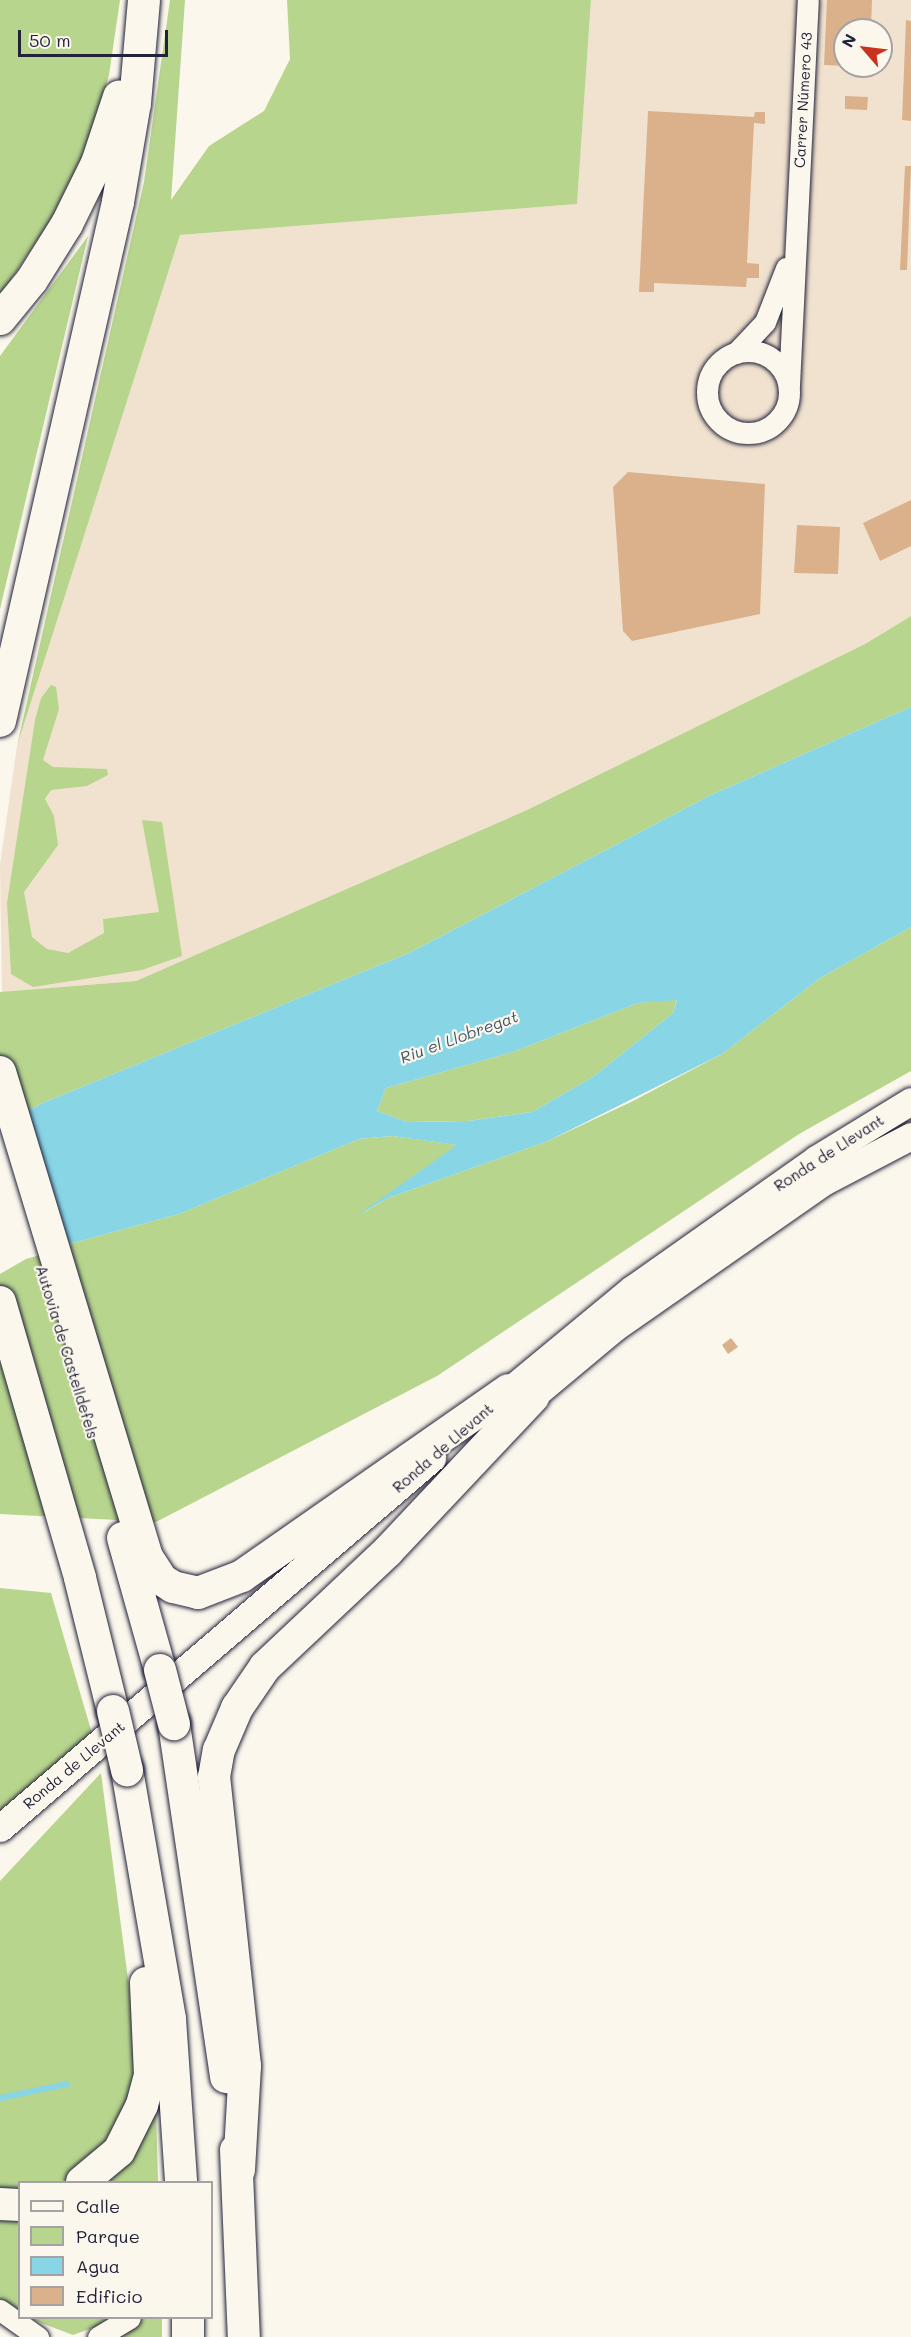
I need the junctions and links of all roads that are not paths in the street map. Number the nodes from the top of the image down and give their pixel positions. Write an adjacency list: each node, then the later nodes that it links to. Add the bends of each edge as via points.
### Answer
1 (139, 0): 5 (highway, via 118,100 97,163 49,255)
2 (144, 0): 8 (highway, via 135,103 118,201)
3 (808, 0): 4 (street, Carrer Número 43)
4 (797, 199): 6 (street, Carrer Número 43, via 776,301 756,335); 7 (street, Carrer Número 43)
5 (0, 319)
6 (736, 353): 7 (street, via 757,352 770,357 781,366); 7 (street, via 714,369 708,389 714,414 729,428 756,432 775,423 787,406)
7 (789, 385)
8 (0, 721)
9 (1, 1075): 15 (highway)
10 (911, 1101): 14 (main road, Ronda de Llevant, via 816,1159 632,1289)
11 (911, 1137): 14 (main road, Ronda de Llevant, via 806,1194)
12 (0, 1146): 15 (highway, Autovia de Castelldefels)
13 (0, 1302): 18 (highway, bridge, via 80,1578 127,1770)
14 (521, 1394): 15 (highway, via 218,1588 184,1592 162,1580); 16 (main road, Ronda de Llevant); 17 (main road, Ronda de Llevant); 19 (highway, via 388,1551 265,1667 237,1708 219,1750 214,1777 245,2066)
15 (138, 1558): 19 (highway, bridge, via 174,1725)
16 (0, 1828)
17 (0, 1848)
18 (151, 1895): 20 (highway, via 145,1969 150,2075 130,2135 119,2151); 21 (highway, via 170,2019)
19 (239, 2170): 30 (highway)
20 (83, 2181)
21 (181, 2181)
22 (0, 2204): 23 (highway)
23 (18, 2205)
24 (0, 2310): 27 (street)
25 (128, 2319): 28 (street)
26 (188, 2319): 29 (highway)
27 (38, 2337)
28 (98, 2337)
29 (188, 2337)
30 (244, 2337)

